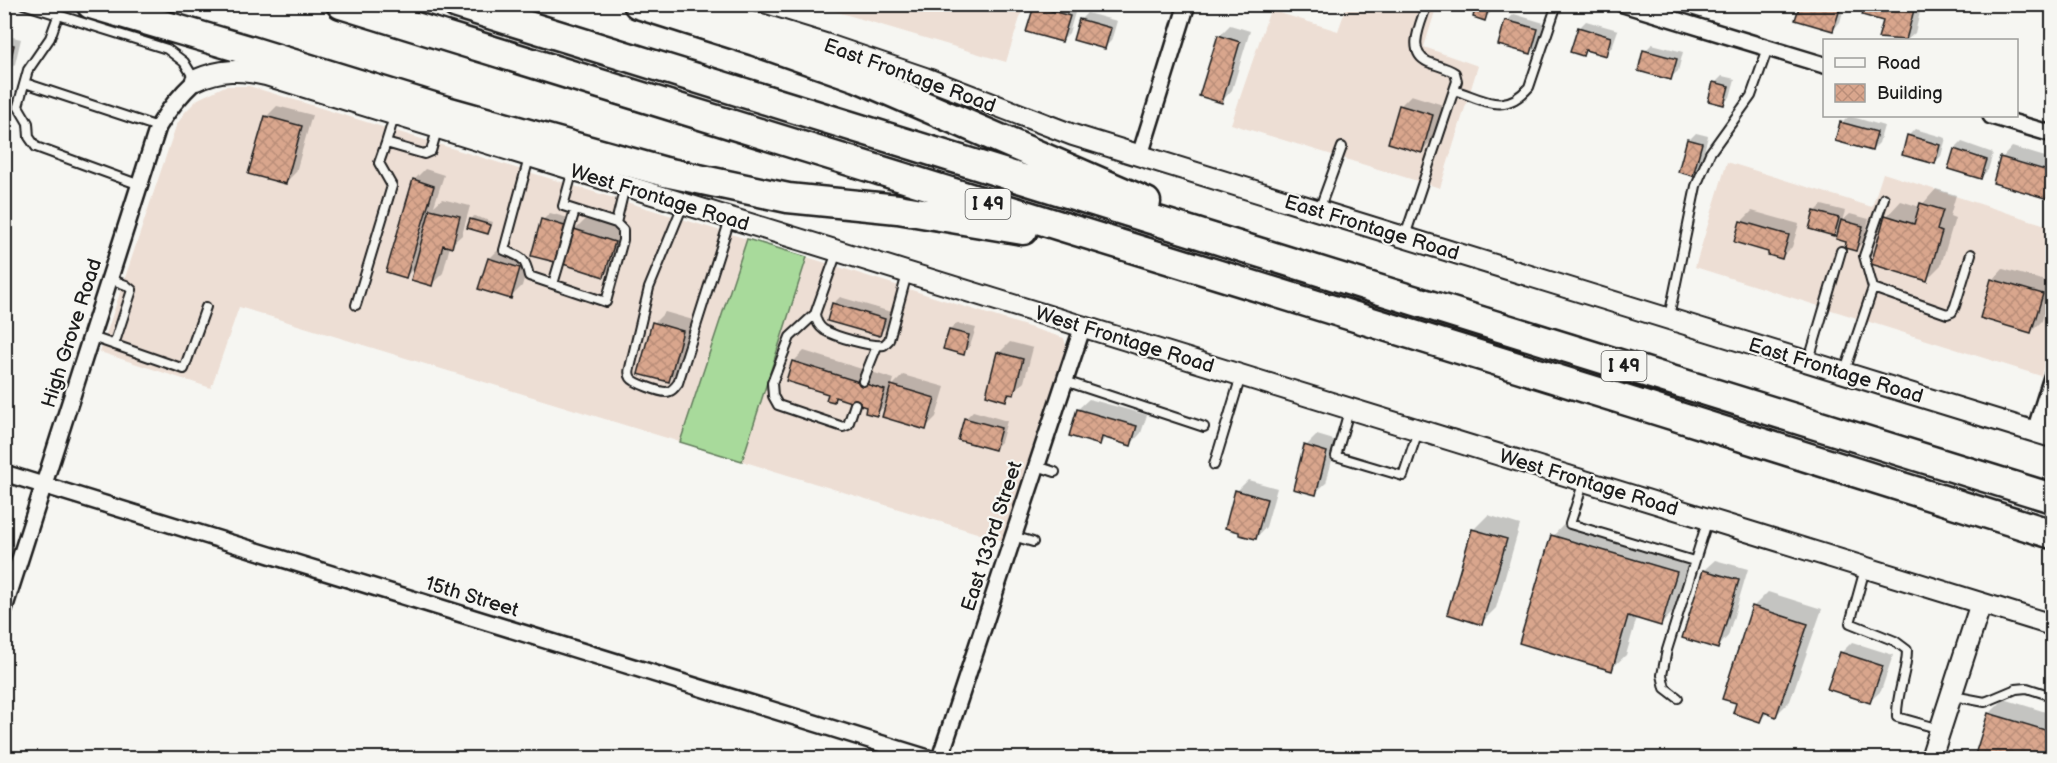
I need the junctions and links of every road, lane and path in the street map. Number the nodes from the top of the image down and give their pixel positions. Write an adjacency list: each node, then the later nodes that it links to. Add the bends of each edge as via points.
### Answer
1 (23, 4): 11 (lane)
2 (91, 4): 37 (highway, via 665,172 788,198 898,209)
3 (341, 4): 37 (highway, I 49)
4 (457, 4): 35 (highway, I 49)
5 (638, 4): 35 (highway, via 857,77 1149,203)
6 (696, 4): 24 (street, East Frontage Road, via 925,78 1073,135)
7 (1187, 4): 24 (street)
8 (1427, 4): 16 (lane, via 1416,41 1418,53 1424,60 1455,73)
9 (1557, 4): 16 (lane, via 1529,87 1520,97 1508,104 1498,104)
10 (1623, 4): 12 (street)
11 (58, 16): 14 (lane, via 167,49 184,62); 15 (lane, via 50,38 28,70)
12 (1768, 48): 13 (street); 48 (lane, via 1751,96 1710,153 1696,186)
13 (1823, 65)
14 (196, 81): 17 (street, West Frontage Road, via 220,71 253,72); 19 (street, High Grove Road, via 174,101)
15 (25, 83): 19 (lane); 27 (lane, via 18,106 36,147)
16 (1454, 90): 36 (lane)
17 (394, 115): 20 (street, West Frontage Road); 22 (lane)
18 (1994, 117): 21 (street)
19 (158, 127): 27 (street, High Grove Road)
20 (437, 129): 22 (lane, via 430,151 424,154); 25 (street, West Frontage Road)
21 (2052, 134)
22 (386, 143): 45 (lane, via 379,162 392,186)
23 (1342, 147): 32 (lane)
24 (1140, 155): 32 (street, East Frontage Road)
25 (529, 157): 26 (street, West Frontage Road); 43 (lane, via 504,250 522,257 529,276)
26 (573, 170): 28 (street, West Frontage Road); 31 (lane, via 563,206)
27 (140, 185): 42 (street, High Grove Road)
28 (625, 186): 30 (street, West Frontage Road); 34 (lane)
29 (1884, 198): 44 (lane, via 1864,256)
30 (682, 204): 33 (street, West Frontage Road); 33 (lane, via 649,288 630,368 632,380 640,384 667,392 678,383)
31 (575, 210): 34 (lane); 43 (lane)
32 (1319, 211): 36 (street, East Frontage Road)
33 (730, 219): 39 (street, West Frontage Road)
34 (616, 223): 43 (lane, via 623,230 623,240 606,302)
35 (1196, 234): 70 (highway, I 49)
36 (1404, 237): 48 (street, East Frontage Road)
37 (1139, 250): 72 (highway, I 49)
38 (1841, 251): 53 (lane)
39 (837, 252): 41 (street, West Frontage Road); 47 (lane)
40 (1971, 254): 44 (lane, via 1955,306 1947,314)
41 (907, 274): 49 (street, West Frontage Road); 52 (lane, via 889,340)
42 (110, 279): 50 (street, High Grove Road); 51 (lane, via 132,290)
43 (553, 284)
44 (1873, 288): 54 (lane)
45 (356, 305)
46 (206, 307): 51 (lane, via 184,369)
47 (814, 314): 52 (lane, via 816,323 824,330); 59 (lane, via 790,337 772,383 773,396 778,405 843,427 848,425)
48 (1668, 319): 53 (street, East Frontage Road)
49 (1083, 326): 55 (street, West Frontage Road); 58 (street, East 133rd Street)
50 (92, 337): 51 (lane); 69 (street, High Grove Road)
51 (114, 345)
52 (877, 346): 57 (lane)
53 (1809, 362): 54 (street, East Frontage Road)
54 (1844, 373): 63 (street, East Frontage Road)
55 (1241, 375): 60 (street, West Frontage Road); 64 (lane)
56 (2052, 377): 63 (street)
57 (863, 381)
58 (1065, 381): 61 (lane); 65 (street, East 133rd Street)
59 (855, 404)
60 (1350, 408): 62 (street, West Frontage Road); 62 (lane, via 1336,456 1403,476)
61 (1204, 427)
62 (1418, 430): 68 (street, West Frontage Road)
63 (2044, 434)
64 (1214, 465)
65 (1036, 466): 66 (lane); 73 (street, East 133rd Street)
66 (1055, 472)
67 (4, 473): 69 (street, 15th Street)
68 (1584, 481): 71 (street, West Frontage Road); 75 (lane, via 1570,524)
69 (45, 485): 78 (street, High Grove Road); 84 (street, 15th Street)
70 (2052, 498)
71 (1708, 519): 75 (lane); 76 (street, West Frontage Road)
72 (2052, 534)
73 (1014, 536): 74 (lane); 85 (street, East 133rd Street)
74 (1033, 542)
75 (1694, 561): 82 (lane, via 1662,675 1665,688)
76 (1865, 568): 77 (street, West Frontage Road); 83 (lane, via 1850,623 1894,640 1907,650 1907,665 1896,700 1897,717)
77 (1981, 603): 79 (street, West Frontage Road); 80 (street)
78 (4, 609)
79 (2052, 625)
80 (1951, 696): 81 (lane, via 1985,702 2026,688); 83 (street)
81 (2052, 696)
82 (1678, 698)
83 (1940, 729): 86 (street)
84 (928, 759)
85 (940, 759)
86 (1931, 759)

